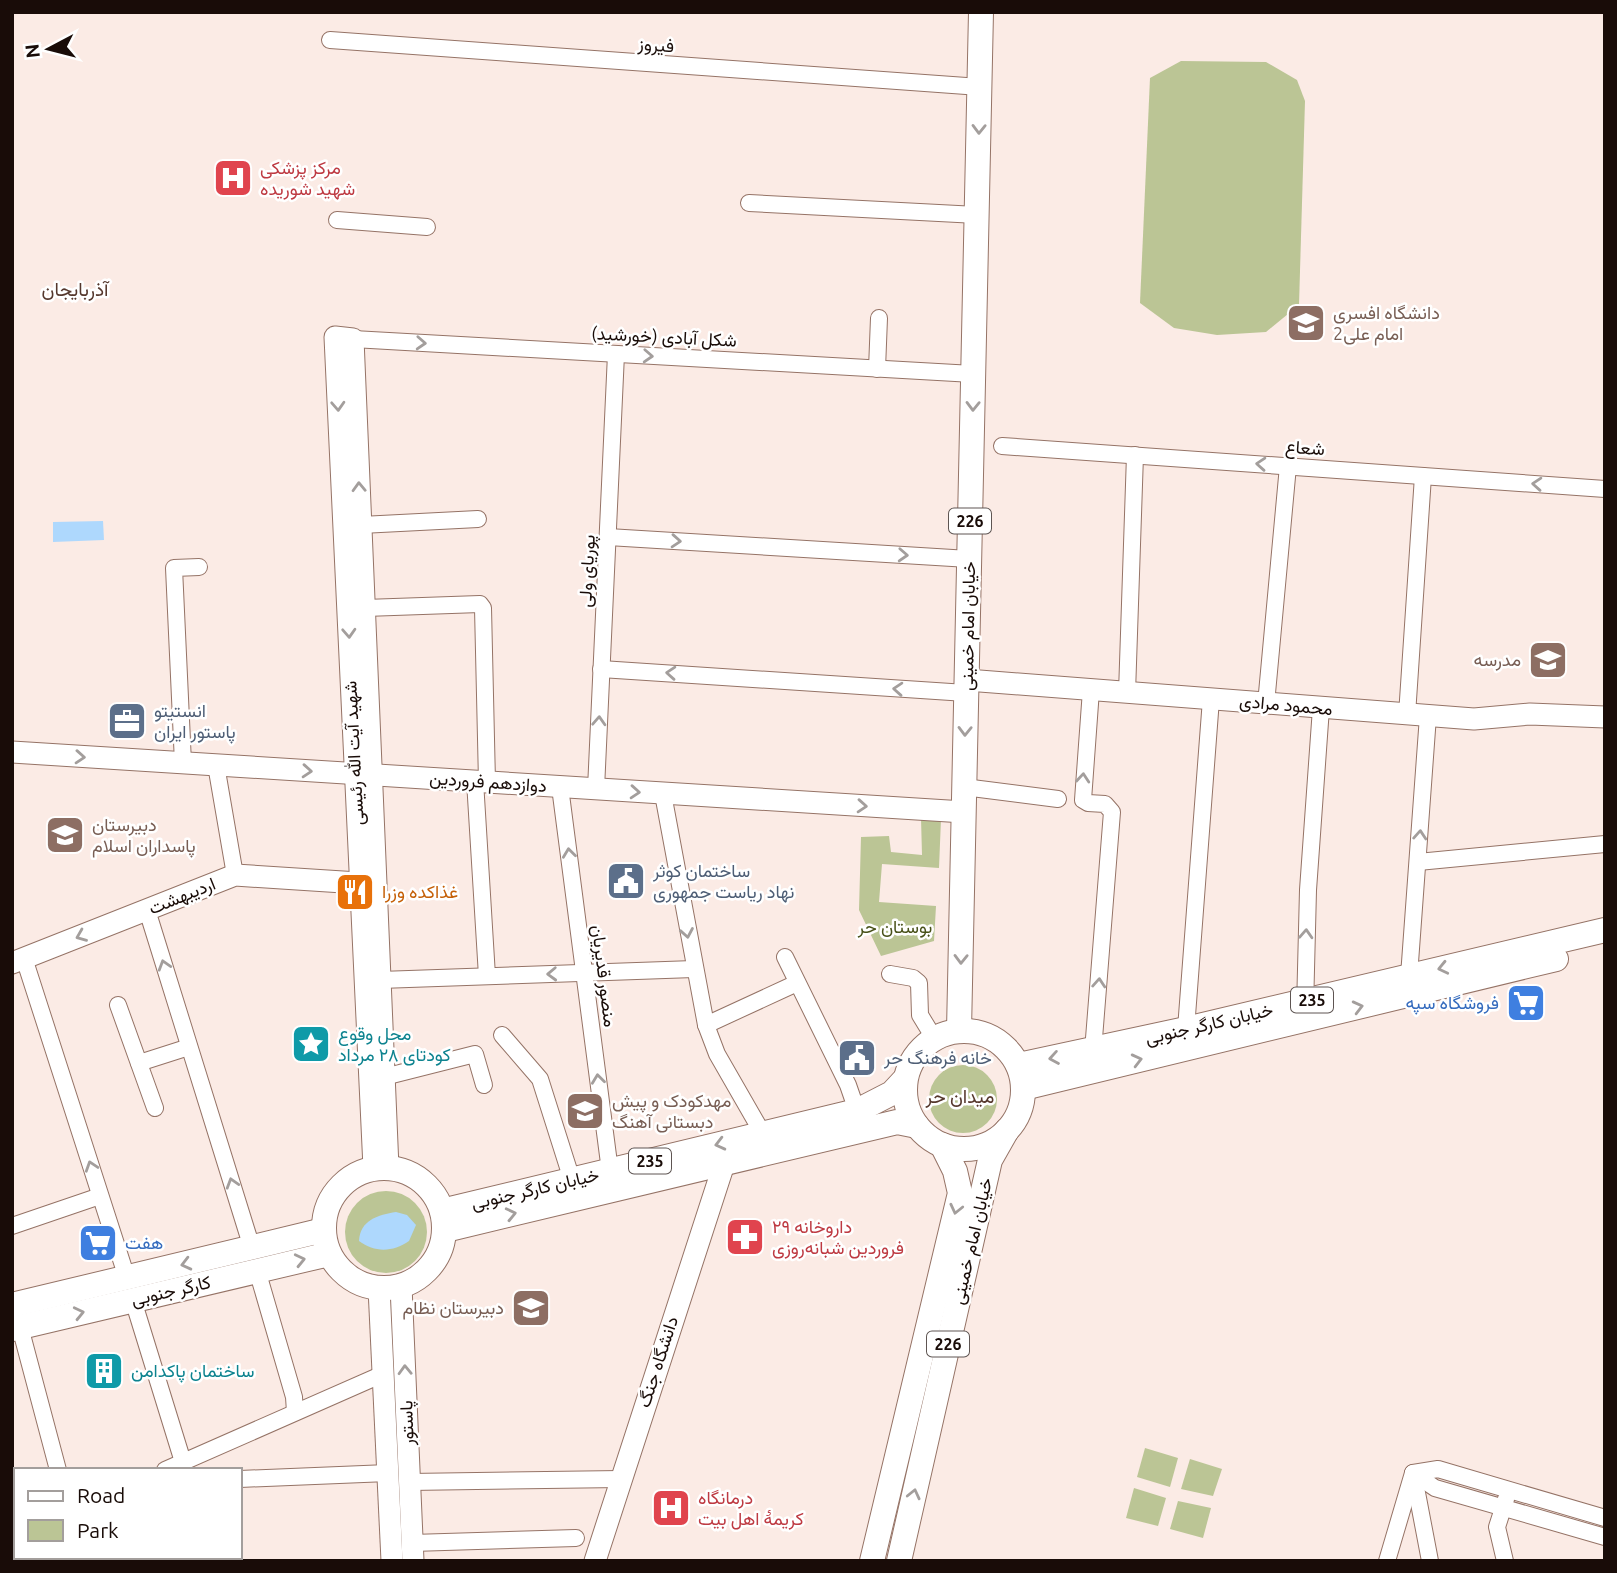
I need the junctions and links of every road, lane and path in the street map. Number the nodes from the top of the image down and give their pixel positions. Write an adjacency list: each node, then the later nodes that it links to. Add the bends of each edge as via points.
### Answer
1 (981, 12): 3 (main road, خیابان امام خمینی / 226)
2 (330, 40): 3 (street, فیروز)
3 (979, 87): 5 (main road, خیابان امام خمینی / 226, one-way to 5)
4 (749, 203): 5 (street)
5 (977, 215): 12 (main road, خیابان امام خمینی / 226)
6 (337, 220): 7 (street)
7 (427, 227)
8 (879, 318): 11 (street)
9 (344, 338): 10 (street, شکل آبادی (خورشید), one-way to 10); 19 (main road, شهید آیت الله رئیسی, one-way to 9); 36 (main road, شهید آیت الله رئیسی, one-way to 36)
10 (616, 354): 11 (street, شکل آبادی (خورشید), one-way to 11); 20 (street, پوریای ولی)
11 (877, 369): 12 (street, شکل آبادی (خورشید))
12 (973, 374): 21 (main road, خیابان امام خمینی / 226, one-way to 21)
13 (1002, 446): 14 (street, شعاع)
14 (1135, 455): 15 (street, شعاع, one-way to 14); 27 (street)
15 (1288, 466): 16 (street, شعاع); 29 (street)
16 (1423, 476): 17 (street, شعاع, one-way to 16); 31 (street)
17 (1605, 489)
18 (478, 519): 19 (street)
19 (361, 525): 23 (main road, شهید آیت الله رئیسی)
20 (608, 537): 21 (street, one-way to 21); 24 (street, پوریای ولی)
21 (969, 559): 25 (main road, خیابان امام خمینی / 226)
22 (199, 567): 34 (street, via 174,568)
23 (365, 608): 36 (main road, شهید آیت الله رئیسی); 37 (street, via 480,604 483,608)
24 (601, 669): 25 (street, one-way to 24); 40 (street, پوریای ولی, one-way to 24)
25 (967, 686): 26 (main road, محمود مرادی); 38 (main road, خیابان امام خمینی / 226, one-way to 38)
26 (1091, 690): 27 (main road, محمود مرادی); 68 (street, one-way to 26, via 1112,812 1105,804 1083,800)
27 (1127, 693): 28 (main road, محمود مرادی)
28 (1211, 699): 29 (main road, محمود مرادی); 64 (street)
29 (1266, 704): 30 (main road, محمود مرادی)
30 (1321, 708): 31 (main road, محمود مرادی); 61 (street, one-way to 30)
31 (1418, 716): 32 (main road, محمود مرادی); 45 (street, one-way to 31)
32 (1605, 717)
33 (12, 752): 34 (main road, دوازدهم فروردین, one-way to 34)
34 (183, 763): 35 (main road, دوازدهم فروردین)
35 (216, 765): 36 (main road, دوازدهم فروردین, one-way to 36); 46 (street)
36 (364, 775): 37 (main road, دوازدهم فروردین); 47 (main road, شهید آیت الله رئیسی)
37 (481, 782): 39 (main road, دوازدهم فروردین); 56 (street)
38 (964, 786): 42 (street); 43 (main road, خیابان امام خمینی / 226)
39 (560, 787): 40 (main road, دوازدهم فروردین); 54 (street, منصور قدیریان, one-way to 39)
40 (596, 789): 41 (main road, دوازدهم فروردین, one-way to 41)
41 (663, 793): 43 (main road, دوازدهم فروردین, one-way to 43); 53 (street, one-way to 53)
42 (1058, 799)
43 (964, 812): 63 (main road, خیابان امام خمینی / 226, one-way to 63)
44 (1605, 844): 45 (street)
45 (1418, 862): 57 (street)
46 (235, 875): 47 (main road, اردیبهشت); 48 (main road, اردیبهشت)
47 (369, 884): 58 (main road, شهید آیت الله رئیسی); 81 (main road, شهید آیت الله رئیسی)
48 (147, 910): 52 (main road, اردیبهشت, one-way to 52); 67 (street, one-way to 48)
49 (1605, 930): 57 (main road, خیابان کارگر جنوبی / 235, one-way to 57)
50 (1605, 947): 61 (main road, خیابان کارگر جنوبی / 235, one-way to 50)
51 (785, 957): 59 (street)
52 (18, 961): 84 (street, one-way to 52)
53 (694, 969): 54 (street); 62 (street)
54 (584, 973): 56 (street, one-way to 56); 82 (street, منصور قدیریان, one-way to 54)
55 (890, 974): 66 (street, via 913,978 919,984 920,1015)
56 (487, 976): 58 (street)
57 (1409, 976): 61 (main road, خیابان کارگر جنوبی / 235)
58 (380, 980): 71 (main road, شهید آیت الله رئیسی)
59 (797, 983): 62 (street); 75 (street)
60 (118, 1005): 69 (street)
61 (1305, 1011): 64 (main road, خیابان کارگر جنوبی / 235); 70 (main road, خیابان کارگر جنوبی / 235, one-way to 61)
62 (706, 1025): 78 (street, via 717,1054)
63 (959, 1030): 66 (main road); 70 (main road, via 994,1039 1008,1050)
64 (1186, 1030): 68 (main road, خیابان کارگر جنوبی / 235)
65 (502, 1035): 83 (street, via 545,1089)
66 (934, 1038): 72 (main road, via 915,1056)
67 (189, 1047): 69 (street); 88 (street, one-way to 67)
68 (1093, 1051): 70 (main road, خیابان کارگر جنوبی / 235, one-way to 70)
69 (139, 1063): 74 (street)
70 (1020, 1076): 77 (main road, via 1017,1115)
71 (384, 1077): 73 (street, via 475,1054); 81 (main road, شهید آیت الله رئیسی)
72 (905, 1080): 75 (main road, خیابان کارگر جنوبی / 235, via 892,1093); 76 (main road, via 906,1104)
73 (484, 1085)
74 (155, 1108)
75 (857, 1111): 78 (main road, خیابان کارگر جنوبی / 235)
76 (917, 1126): 79 (main road); 80 (main road, خیابان کارگر جنوبی / 235, via 897,1122)
77 (1007, 1130): 79 (main road, via 982,1146); 111 (main road, خیابان امام خمینی / 226, one-way to 77, via 990,1160)
78 (763, 1134): 82 (main road, خیابان کارگر جنوبی / 235, one-way to 82)
79 (942, 1145): 110 (main road, خیابان امام خمینی / 226, one-way to 110, via 960,1193)
80 (724, 1164): 85 (main road, خیابان کارگر جنوبی / 235, one-way to 80); 99 (main road, دانشگاه جنگ)
81 (381, 1168): 85 (main road, via 406,1172 422,1181 434,1194); 87 (main road, via 356,1174 341,1186 326,1211)
82 (610, 1171): 83 (main road, خیابان کارگر جنوبی / 235)
83 (572, 1180): 85 (main road, خیابان کارگر جنوبی / 235)
84 (100, 1196): 86 (street); 90 (street)
85 (443, 1220): 89 (main road, via 438,1256 428,1269)
86 (12, 1226)
87 (326, 1242): 88 (main road, کارگر جنوبی); 89 (main road, via 336,1264 355,1281)
88 (255, 1259): 90 (main road, کارگر جنوبی); 93 (street)
89 (390, 1287): 92 (main road, پاستور); 100 (main road, پاستور, one-way to 89)
90 (130, 1289): 91 (main road, کارگر جنوبی); 94 (street)
91 (15, 1320): 95 (street)
92 (383, 1374): 93 (street); 96 (main road, پاستور)
93 (295, 1412): 94 (street)
94 (174, 1467)
95 (57, 1468)
96 (388, 1473): 98 (street); 104 (main road, پاستور)
97 (1413, 1473): 101 (street, via 1438,1469); 102 (street, via 1434,1488); 112 (street); 113 (street)
98 (242, 1479)
99 (621, 1479): 100 (street, via 494,1488); 109 (main road, دانشگاه جنگ)
100 (410, 1482): 104 (main road, پاستور)
101 (1509, 1490): 102 (street); 103 (street)
102 (1503, 1508): 105 (street); 114 (street, via 1497,1527)
103 (1605, 1518)
104 (401, 1519): 107 (main road, پاستور); 108 (main road, پاستور)
105 (1605, 1536)
106 (576, 1538): 107 (street)
107 (412, 1552)
108 (392, 1561)
109 (595, 1561)
110 (872, 1561)
111 (898, 1561)
112 (1387, 1561)
113 (1430, 1561)
114 (1505, 1561)

